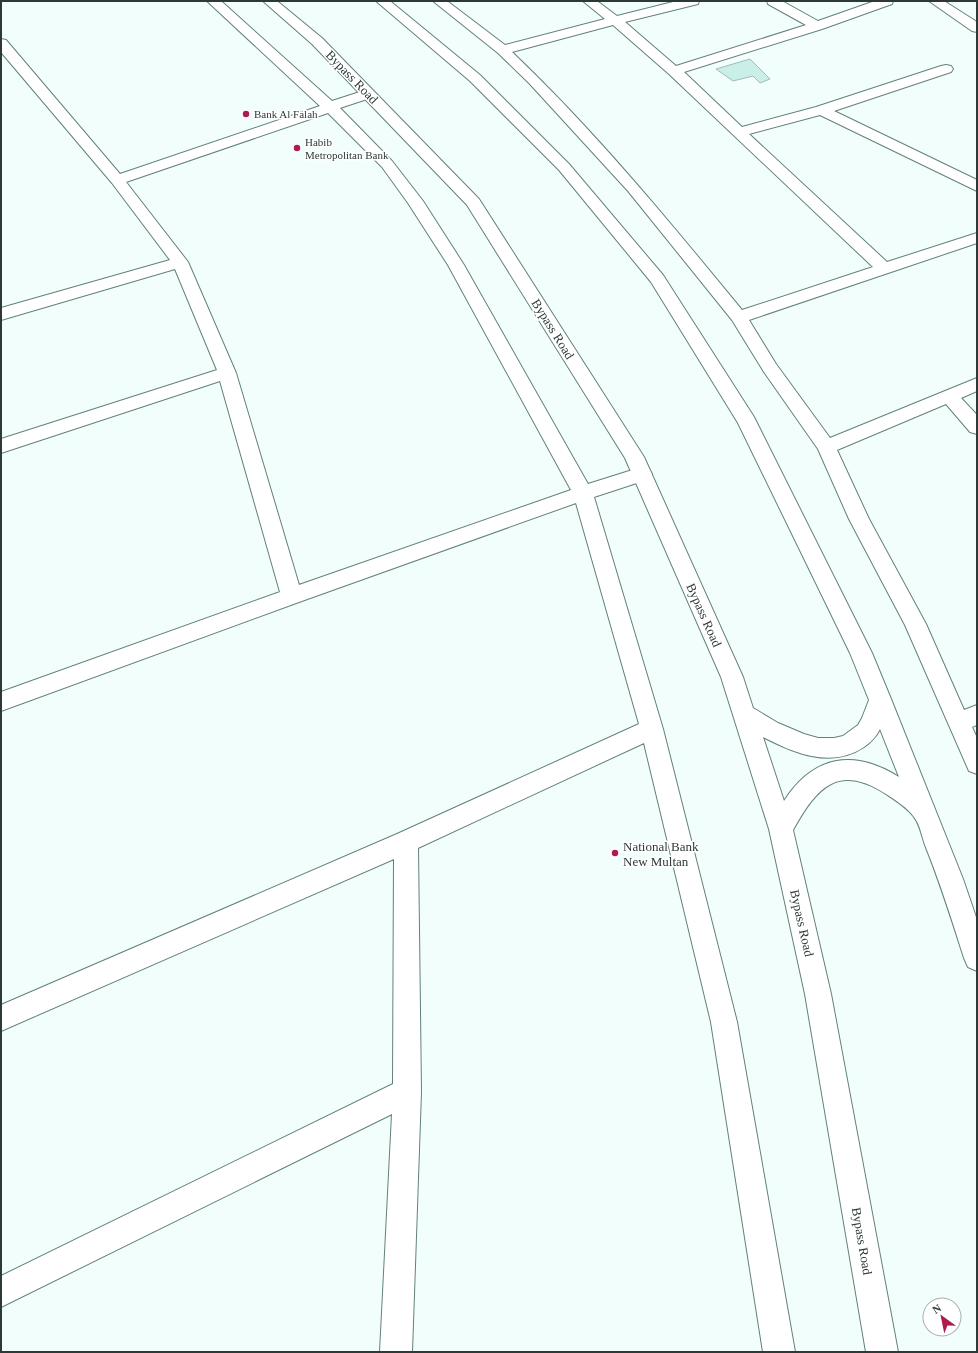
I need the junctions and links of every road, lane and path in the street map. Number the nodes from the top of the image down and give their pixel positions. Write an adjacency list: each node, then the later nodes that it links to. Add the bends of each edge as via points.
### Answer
1 (213, 1): 18 (street)
2 (269, 1): 17 (street, Bypass Road, via 317,41)
3 (382, 1): 37 (street, via 475,78 564,166 657,279 747,422 861,653)
4 (439, 1): 14 (street)
5 (589, 1): 10 (street)
6 (693, 1): 10 (street)
7 (773, 1): 11 (street)
8 (886, 1): 11 (street)
9 (935, 1): 12 (street)
10 (615, 20): 14 (street); 16 (street)
11 (817, 26): 16 (street)
12 (977, 28)
13 (1, 43): 21 (street)
14 (503, 50): 27 (street, via 633,188)
15 (946, 69): 19 (street)
16 (674, 71): 20 (street)
17 (368, 94): 18 (street); 34 (street, Bypass Road, via 473,202 634,457)
18 (330, 107): 21 (street); 35 (street, via 387,164 415,201 456,265)
19 (821, 110): 20 (street); 22 (street)
20 (739, 132): 25 (street)
21 (117, 180): 24 (street)
22 (977, 186)
23 (977, 238): 25 (street)
24 (180, 262): 26 (street); 28 (street)
25 (885, 269): 27 (street)
26 (1, 314)
27 (739, 317): 33 (street, via 770,368)
28 (227, 373): 32 (street); 36 (street)
29 (977, 384): 30 (street)
30 (949, 396): 31 (street); 33 (street)
31 (977, 427)
32 (1, 446)
33 (826, 448): 40 (street, via 859,519)
34 (642, 474): 35 (street); 39 (street, Bypass Road, via 732,677)
35 (582, 493): 36 (street); 41 (street)
36 (292, 596): 38 (street)
37 (880, 700): 39 (street, via 864,735 851,744 834,749 796,742 772,731); 43 (street)
38 (1, 702)
39 (744, 712): 44 (street, Bypass Road)
40 (968, 719): 42 (street)
41 (652, 729): 45 (street); 51 (street, via 724,1022)
42 (977, 764)
43 (924, 812): 44 (street, via 907,796 876,776 846,769 828,772 817,780 795,804); 46 (street, via 952,880)
44 (781, 829): 52 (street, Bypass Road, via 818,994)
45 (406, 842): 47 (street); 48 (street)
46 (977, 958)
47 (1, 1018)
48 (407, 1092): 49 (street); 50 (street)
49 (1, 1292)
50 (396, 1352)
51 (779, 1352)
52 (882, 1352)

